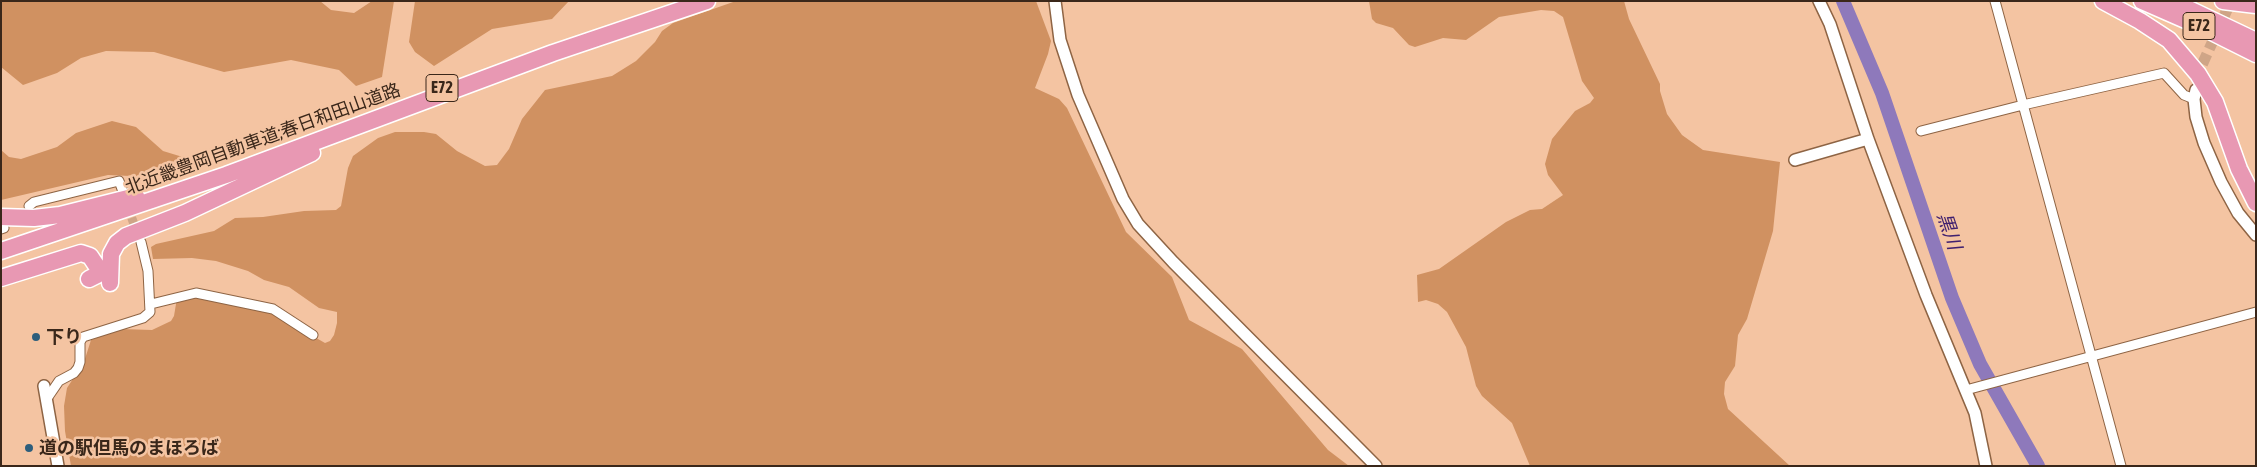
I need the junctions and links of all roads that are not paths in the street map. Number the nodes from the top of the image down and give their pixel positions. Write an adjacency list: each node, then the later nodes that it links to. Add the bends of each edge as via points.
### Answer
1 (680, 1): 19 (highway, 北近畿豊岡自動車道;春日和田山道路 / E72)
2 (706, 1): 14 (highway, 北近畿豊岡自動車道;春日和田山道路 / E72)
3 (1055, 1): 39 (street, via 1060,40 1078,95 1123,199 1138,224)
4 (1819, 1): 17 (street, via 1830,24)
5 (1995, 1): 15 (street)
6 (2104, 1): 21 (highway, via 2140,20 2168,40 2198,74 2215,102 2239,168)
7 (2142, 1): 12 (highway, E72)
8 (2172, 1): 11 (highway, E72)
9 (2223, 1): 10 (highway)
10 (2256, 4)
11 (2256, 41)
12 (2256, 54)
13 (2195, 95): 15 (street, via 2184,95 2164,73); 24 (street, via 2196,117 2204,143 2238,213)
14 (423, 102): 27 (highway, 北近畿豊岡自動車道;春日和田山道路 / E72, via 218,178); 30 (highway, via 185,213 126,236 111,254)
15 (2023, 105): 16 (street); 34 (street)
16 (1921, 131)
17 (1868, 139): 18 (street); 36 (street, via 1926,295)
18 (1795, 160)
19 (205, 177): 23 (highway, via 72,213); 26 (highway, 北近畿豊岡自動車道;春日和田山道路 / E72)
20 (122, 189): 22 (street, via 119,181 34,202)
21 (2256, 203)
22 (29, 206)
23 (2, 224)
24 (2256, 235)
25 (141, 242): 31 (street)
26 (1, 246)
27 (1, 252)
28 (1, 278): 29 (highway, via 81,253 90,256 98,268 96,275)
29 (89, 279)
30 (110, 283)
31 (151, 304): 33 (street, via 196,293 273,308); 37 (street, via 150,312 143,318 83,337 78,368 74,374 60,381)
32 (2256, 312): 34 (street)
33 (313, 335)
34 (2090, 357): 36 (street); 41 (street)
35 (44, 386): 37 (street)
36 (1969, 389): 40 (street)
37 (46, 400): 38 (street)
38 (58, 466)
39 (1376, 466)
40 (1986, 466)
41 (2121, 466)

